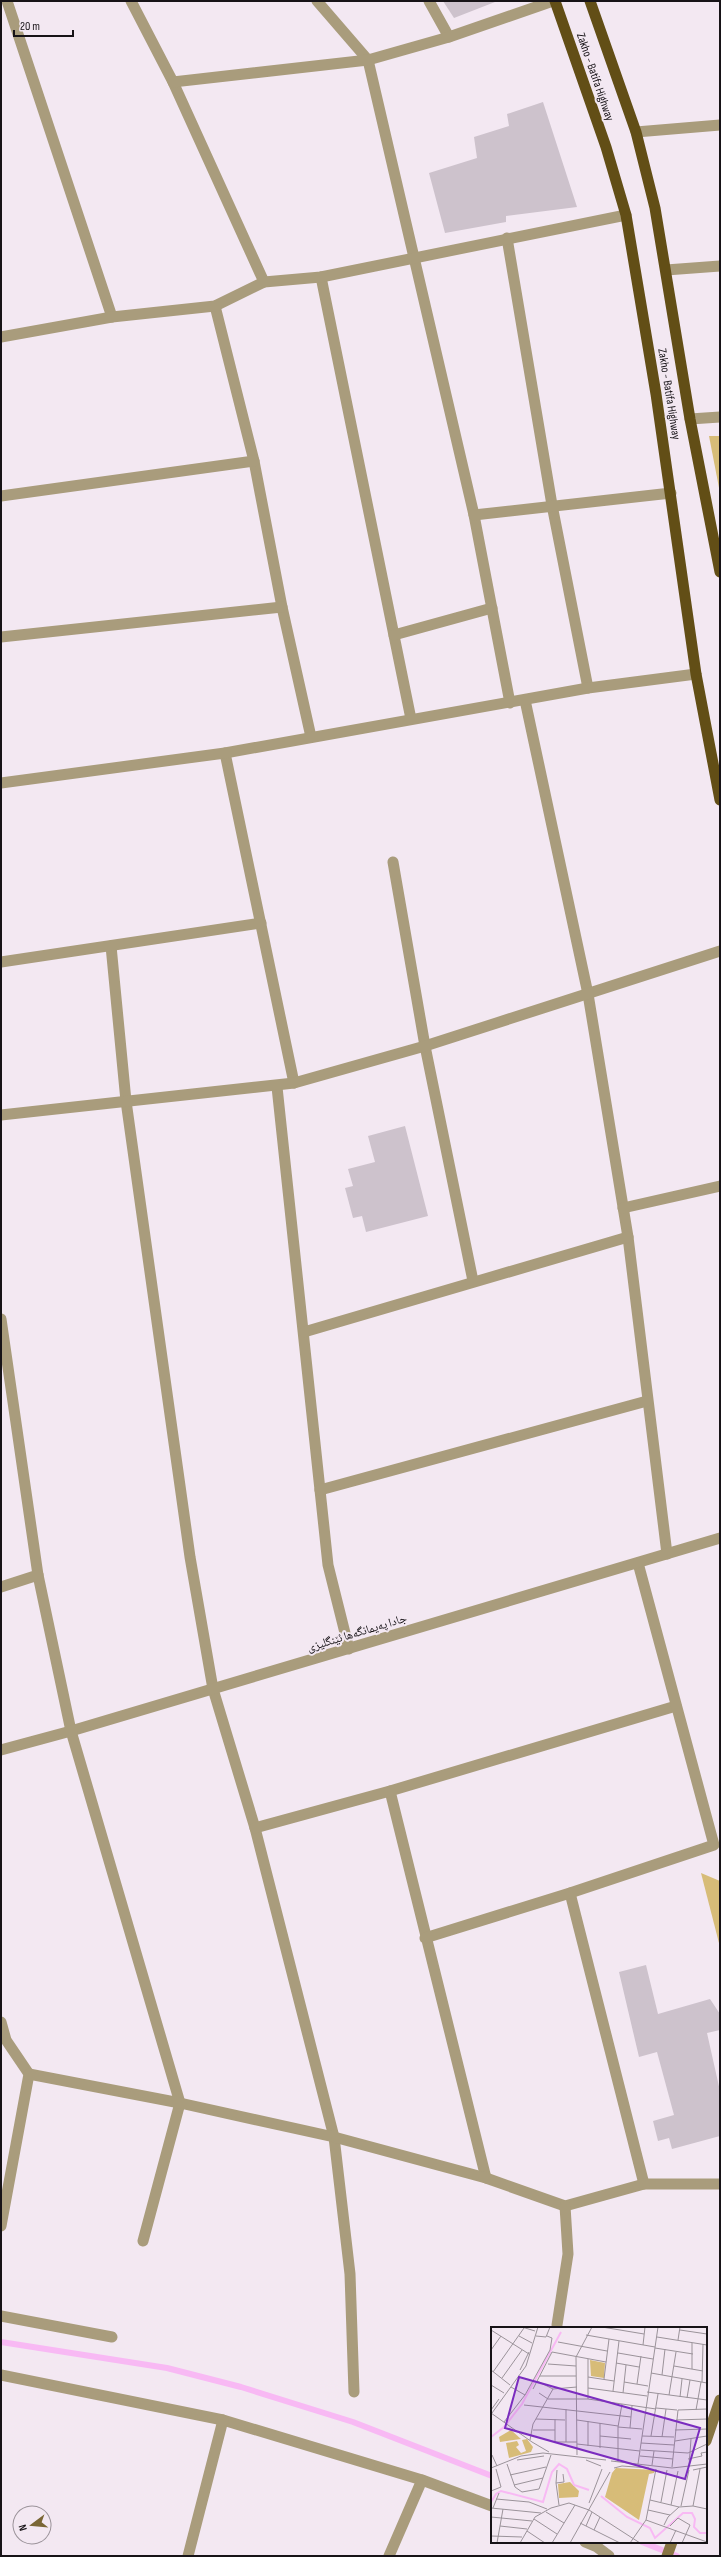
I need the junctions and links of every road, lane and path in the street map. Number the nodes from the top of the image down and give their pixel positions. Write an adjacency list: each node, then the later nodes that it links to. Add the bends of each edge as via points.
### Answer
1 (7, 1): 20 (street)
2 (131, 1): 9 (street)
3 (317, 1): 8 (street)
4 (429, 1): 7 (street)
5 (554, 1): 7 (street); 12 (highway, Zakho - Batifa Highway, via 606,147)
6 (590, 1): 11 (highway, Zakho - Batifa Highway)
7 (449, 37): 8 (street)
8 (368, 60): 9 (street); 14 (street)
9 (172, 82): 18 (street)
10 (720, 125): 11 (street)
11 (636, 132): 16 (highway, Zakho - Batifa Highway, via 655,208)
12 (626, 215): 13 (street); 25 (highway, Zakho - Batifa Highway)
13 (507, 238): 14 (street); 27 (street)
14 (415, 257): 17 (street); 28 (street)
15 (720, 266): 16 (street)
16 (666, 270): 23 (highway, Zakho - Batifa Highway)
17 (321, 277): 18 (street); 32 (street)
18 (264, 282): 19 (street)
19 (215, 306): 20 (street); 24 (street)
20 (112, 317): 21 (street)
21 (1, 337)
22 (720, 417): 23 (street)
23 (690, 419): 29 (highway, Zakho - Batifa Highway)
24 (254, 461): 26 (street); 30 (street)
25 (671, 493): 27 (street); 34 (highway, Zakho - Batifa Highway)
26 (1, 496)
27 (552, 505): 28 (street); 35 (street)
28 (474, 515): 31 (street)
29 (720, 572)
30 (282, 607): 33 (street); 39 (street)
31 (492, 608): 32 (street); 37 (street)
32 (394, 635): 38 (street)
33 (1, 637)
34 (696, 674): 35 (street); 42 (highway, Zakho - Batifa Highway)
35 (588, 688): 36 (street)
36 (525, 700): 37 (street); 48 (street)
37 (510, 703): 38 (street)
38 (410, 719): 39 (street)
39 (311, 737): 40 (street)
40 (225, 753): 41 (street); 44 (street)
41 (1, 783)
42 (720, 800)
43 (393, 862): 49 (street)
44 (261, 923): 45 (street); 50 (street)
45 (111, 946): 47 (street); 52 (street)
46 (720, 951): 48 (street)
47 (1, 962)
48 (588, 994): 49 (street); 55 (street)
49 (425, 1046): 50 (street); 57 (street)
50 (294, 1083): 51 (street)
51 (277, 1087): 52 (street); 59 (street)
52 (126, 1101): 53 (street); 68 (street, via 190,1557)
53 (1, 1116)
54 (720, 1186): 55 (street)
55 (623, 1208): 56 (street)
56 (628, 1237): 57 (street); 60 (street)
57 (473, 1281): 59 (street)
58 (1, 1320): 65 (street)
59 (304, 1332): 61 (street)
60 (647, 1401): 61 (street); 63 (street)
61 (320, 1490): 67 (street, via 328,1565)
62 (720, 1538): 63 (street, جادا په‌يمانگه‌ها ئێنگليزى)
63 (667, 1554): 64 (street, جادا په‌يمانگه‌ها ئێنگليزى)
64 (638, 1563): 67 (street, جادا په‌يمانگه‌ها ئێنگليزى); 69 (street)
65 (38, 1575): 66 (street); 70 (street)
66 (1, 1587)
67 (349, 1649): 68 (street, جادا په‌يمانگه‌ها ئێنگليزى)
68 (213, 1689): 70 (street, جادا په‌يمانگه‌ها ئێنگليزى); 73 (street)
69 (676, 1706): 72 (street); 74 (street, via 714,1845)
70 (72, 1731): 71 (street, جادا په‌يمانگه‌ها ئێنگليزى); 78 (street)
71 (1, 1750)
72 (390, 1791): 73 (street); 75 (street)
73 (255, 1828): 79 (street)
74 (570, 1893): 75 (street); 81 (street)
75 (425, 1938): 80 (street)
76 (1, 2022): 77 (street, via 6,2040)
77 (29, 2074): 78 (street); 84 (street)
78 (180, 2103): 79 (street); 85 (street)
79 (334, 2137): 80 (street); 90 (street, via 350,2274)
80 (486, 2178): 83 (street)
81 (644, 2184): 82 (street); 83 (street)
82 (720, 2184)
83 (565, 2206): 87 (street, via 568,2254)
84 (1, 2226)
85 (143, 2241)
86 (1, 2316): 88 (street)
87 (557, 2325)
88 (112, 2336)
89 (1, 2375): 92 (street)
90 (354, 2392)
91 (720, 2400): 93 (main road)
92 (223, 2420): 94 (street); 98 (street)
93 (707, 2438)
94 (422, 2480): 95 (street); 99 (street)
95 (491, 2506)
96 (587, 2543): 100 (street)
97 (672, 2543): 101 (main road)
98 (188, 2556)
99 (389, 2556)
100 (609, 2556)
101 (667, 2556)

